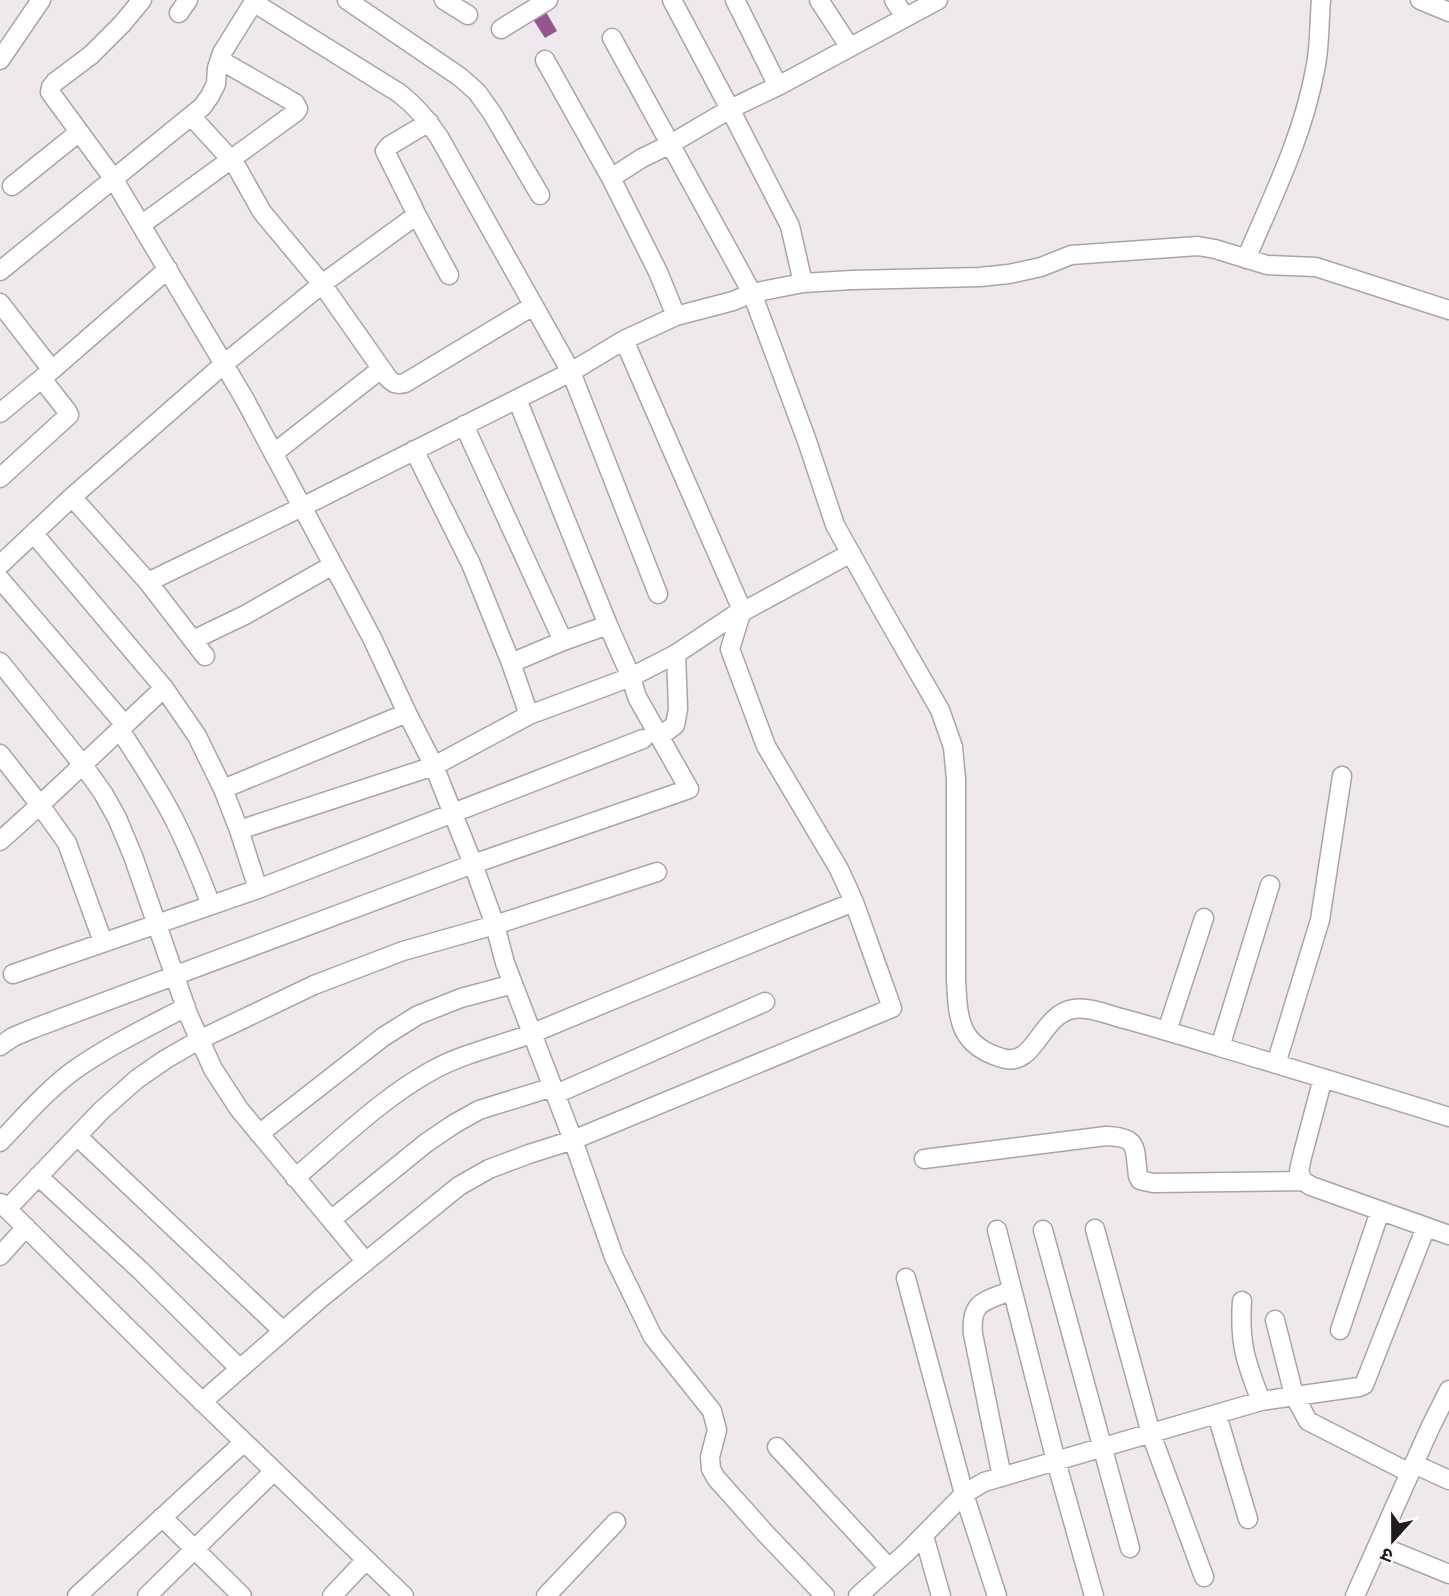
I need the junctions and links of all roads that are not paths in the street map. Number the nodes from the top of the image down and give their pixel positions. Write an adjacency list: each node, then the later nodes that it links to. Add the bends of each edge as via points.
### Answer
1 (41, 0): 20 (street)
2 (142, 0): 27 (street, via 91,55 51,87)
3 (347, 0): 33 (street, via 477,92)
4 (444, 0): 15 (street)
5 (548, 0): 17 (street)
6 (672, 0): 24 (street)
7 (734, 0): 23 (street)
8 (819, 0): 19 (street)
9 (894, 0): 16 (street)
10 (938, 0): 16 (street)
11 (1321, 0): 36 (street, via 1312,87 1295,143)
12 (1420, 0): 14 (street)
13 (254, 1): 22 (street); 26 (street, via 399,93)
14 (1449, 12)
15 (468, 15)
16 (905, 17): 19 (street)
17 (501, 29)
18 (612, 38): 28 (street)
19 (849, 46): 23 (street)
20 (0, 60)
21 (545, 60): 31 (street)
22 (220, 61): 25 (street, via 211,96); 29 (street, via 298,106)
23 (778, 86): 24 (street)
24 (730, 109): 28 (street); 40 (street, via 790,226)
25 (191, 116): 29 (street); 30 (street)
26 (429, 122): 34 (street, via 385,152); 44 (street)
27 (78, 133): 30 (street); 32 (street)
28 (669, 145): 31 (street); 42 (street)
29 (231, 160): 35 (street); 41 (street, via 262,212)
30 (113, 178): 35 (street); 38 (street)
31 (611, 178): 46 (street)
32 (12, 186)
33 (540, 195)
34 (415, 212): 39 (street); 41 (street)
35 (141, 225): 37 (street)
36 (1246, 259): 40 (street, via 1207,248 1174,247 1071,255 1041,267 990,276); 45 (street, via 1266,265 1316,267)
37 (168, 269): 48 (street); 51 (street)
38 (0, 271)
39 (449, 275)
40 (803, 283): 42 (street)
41 (322, 284): 48 (street); 49 (street)
42 (752, 293): 46 (street); 61 (street, via 835,525)
43 (0, 303): 51 (street)
44 (533, 306): 49 (street, via 405,383 393,383); 50 (street)
45 (1449, 310)
46 (676, 316): 47 (street)
47 (624, 340): 50 (street); 67 (street)
48 (224, 364): 56 (street); 58 (street)
49 (381, 369): 56 (street)
50 (570, 372): 52 (street); 66 (street)
51 (47, 375): 53 (street); 57 (street, via 69,415)
52 (517, 399): 54 (street); 68 (street)
53 (0, 413)
54 (464, 425): 55 (street); 70 (street)
55 (414, 450): 59 (street); 74 (street, via 471,564)
56 (274, 453): 59 (street)
57 (0, 478)
58 (72, 498): 60 (street); 65 (street)
59 (302, 507): 63 (street); 65 (street)
60 (34, 534): 62 (street); 76 (street)
61 (850, 553): 67 (street); 105 (street, via 940,710 953,747 956,979 962,1028 982,1050 1014,1060 1025,1055 1059,1014 1070,1009)
62 (0, 565)
63 (333, 565): 69 (street); 77 (street)
64 (0, 579): 79 (street)
65 (148, 582): 69 (street)
66 (658, 594)
67 (742, 610): 71 (street); 94 (street, via 730,649 766,747)
68 (608, 625): 70 (street); 75 (street)
69 (193, 640): 72 (street)
70 (563, 640): 74 (street)
71 (676, 654): 75 (street); 80 (street, via 675,725)
72 (205, 656)
73 (0, 662): 82 (street)
74 (511, 663): 78 (street)
75 (631, 677): 78 (street); 80 (street)
76 (164, 688): 79 (street); 85 (street, via 197,736)
77 (407, 713): 83 (street); 85 (street)
78 (528, 715): 83 (street)
79 (123, 727): 82 (street); 95 (street, via 174,820)
80 (651, 738): 87 (street); 90 (street, via 689,789)
81 (0, 754): 86 (street)
82 (83, 765): 86 (street); 97 (street, via 117,818)
83 (434, 766): 87 (street); 88 (street)
84 (1342, 776): 110 (street, via 1320,920)
85 (223, 789): 88 (street)
86 (40, 805): 89 (street); 99 (street, via 67,844)
87 (452, 813): 90 (street); 93 (street)
88 (239, 830): 93 (street)
89 (2, 835)
90 (473, 864): 98 (street); 101 (street)
91 (657, 872): 98 (street)
92 (1270, 885): 109 (street)
93 (258, 889): 95 (street)
94 (854, 902): 106 (street); 116 (street, via 892,1008)
95 (211, 905): 97 (street)
96 (1204, 918): 105 (street)
97 (156, 923): 99 (street); 101 (street)
98 (495, 925): 102 (street); 107 (street, via 377,960)
99 (103, 942): 100 (street)
100 (13, 974)
101 (175, 975): 104 (street); 108 (street)
102 (513, 984): 106 (street); 114 (street, via 418,1015)
103 (765, 1002): 112 (street)
104 (186, 1007): 107 (street); 117 (street, via 71,1073)
105 (1167, 1031): 109 (street)
106 (531, 1034): 112 (street); 120 (street, via 436,1068 407,1086)
107 (199, 1040): 114 (street, via 219,1079); 115 (street, via 137,1079)
108 (0, 1045)
109 (1220, 1047): 110 (street)
110 (1276, 1064): 111 (street)
111 (1323, 1079): 113 (street); 121 (street, via 1301,1157)
112 (554, 1091): 116 (street); 124 (street, via 479,1110 454,1124)
113 (1449, 1117)
114 (259, 1134): 120 (street)
115 (77, 1136): 119 (street); 138 (street)
116 (573, 1140): 132 (street, via 489,1169 459,1186); 175 (street, via 614,1256 653,1336 712,1410 717,1430 711,1469)
117 (0, 1142)
118 (923, 1159): 121 (street, via 1120,1136 1133,1145 1140,1180)
119 (38, 1176): 122 (street); 139 (street)
120 (295, 1178): 124 (street)
121 (1303, 1181): 123 (street)
122 (4, 1205): 125 (street)
123 (1380, 1211): 126 (street); 137 (street)
124 (331, 1220): 132 (street)
125 (26, 1227): 131 (street); 143 (street)
126 (1426, 1227): 130 (street); 141 (street, via 1366,1382 1359,1387)
127 (1095, 1229): 146 (street)
128 (997, 1230): 134 (street)
129 (1043, 1230): 149 (street)
130 (1449, 1235)
131 (0, 1256)
132 (366, 1262): 138 (street)
133 (906, 1278): 155 (street)
134 (1012, 1290): 150 (street); 153 (street, via 980,1303 972,1319)
135 (1242, 1301): 142 (street, via 1241,1339)
136 (1275, 1320): 141 (street)
137 (1340, 1330)
138 (283, 1331): 139 (street)
139 (240, 1369): 143 (street)
140 (1449, 1390): 145 (street)
141 (1294, 1395): 142 (street); 151 (street, via 1308,1421)
142 (1261, 1401): 144 (street)
143 (202, 1402): 147 (street)
144 (1217, 1415): 146 (street); 157 (street)
145 (1441, 1427): 151 (street)
146 (1151, 1434): 149 (street); 166 (street)
147 (244, 1442): 152 (street); 156 (street)
148 (777, 1447): 164 (street)
149 (1102, 1449): 150 (street); 161 (street)
150 (1056, 1461): 153 (street); 179 (street)
151 (1412, 1469): 154 (street); 160 (street)
152 (274, 1471): 162 (street); 163 (street)
153 (1002, 1477): 155 (street)
154 (1449, 1480)
155 (964, 1494): 159 (street); 178 (street)
156 (162, 1517): 162 (street); 169 (street)
157 (1248, 1519)
158 (616, 1521): 174 (street)
159 (924, 1536): 164 (street); 177 (street)
160 (1378, 1545): 165 (street); 168 (street)
161 (1130, 1548)
162 (193, 1549): 170 (street); 171 (street)
163 (366, 1560): 172 (street); 173 (street)
164 (889, 1568): 167 (street)
165 (1449, 1574)
166 (1204, 1577)
167 (873, 1590): 176 (street)
168 (1363, 1593)
169 (83, 1594)
170 (147, 1596)
171 (242, 1596)
172 (332, 1596)
173 (404, 1596)
174 (546, 1596)
175 (825, 1596)
176 (858, 1596)
177 (941, 1596)
178 (997, 1596)
179 (1094, 1596)

